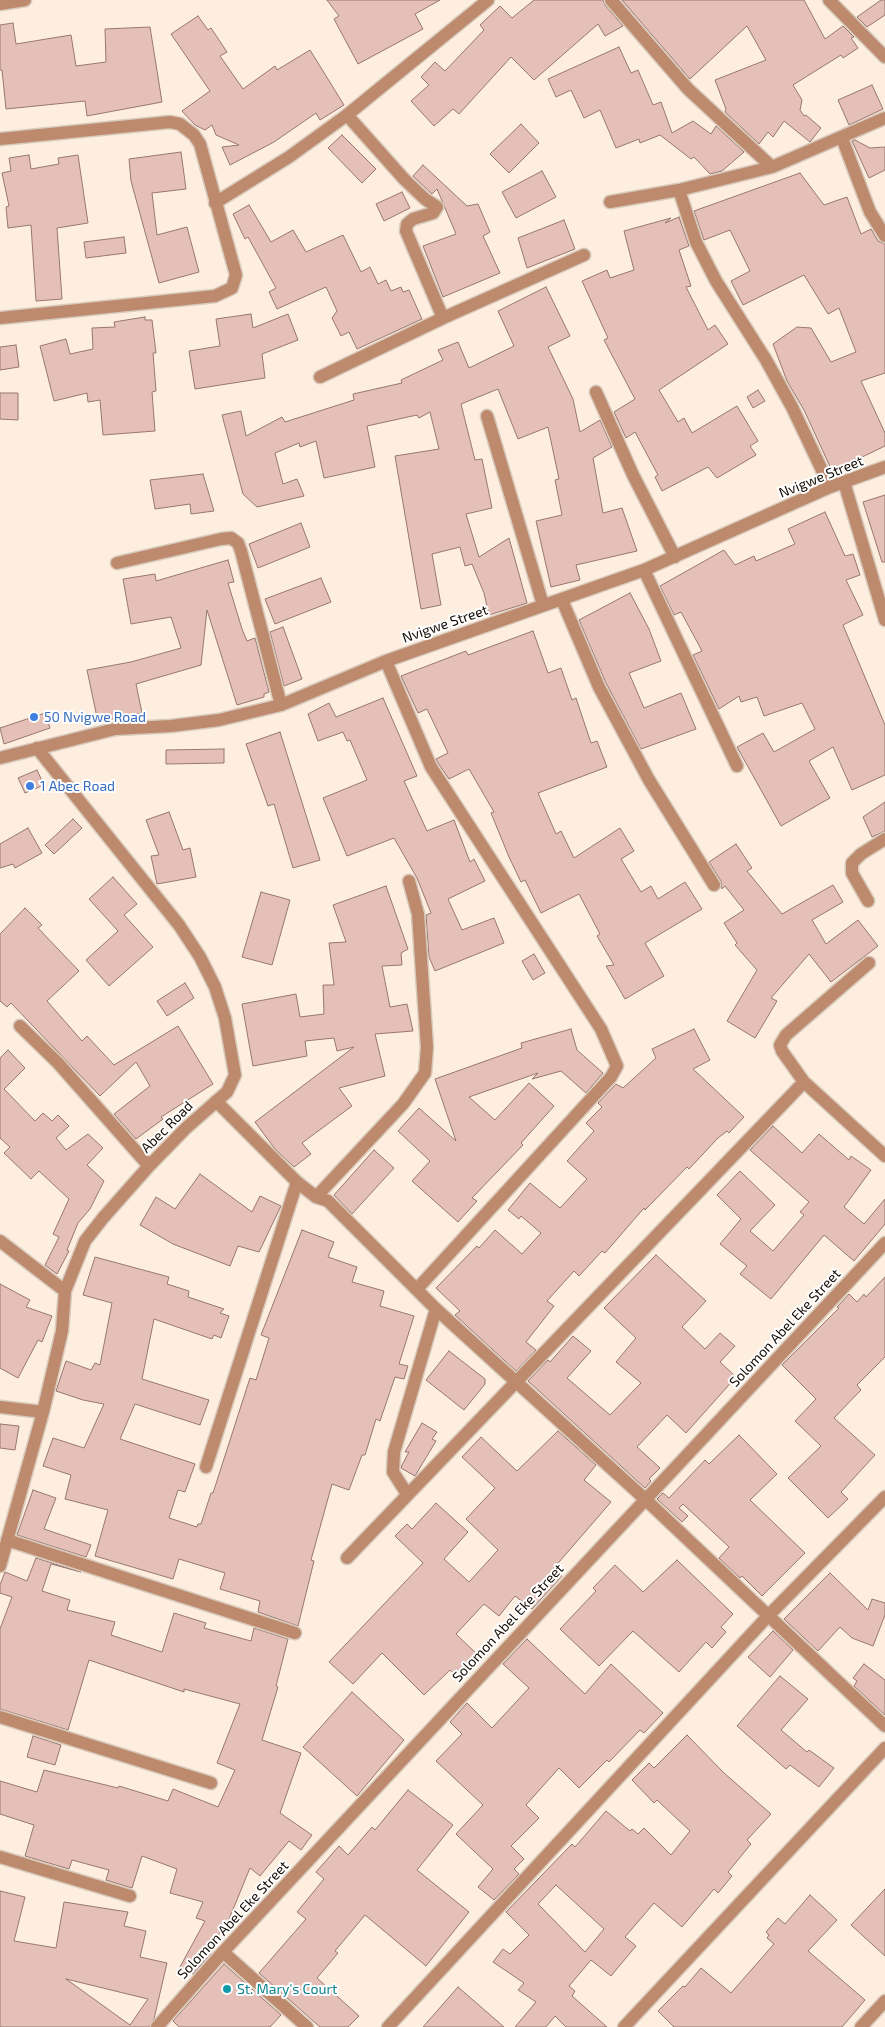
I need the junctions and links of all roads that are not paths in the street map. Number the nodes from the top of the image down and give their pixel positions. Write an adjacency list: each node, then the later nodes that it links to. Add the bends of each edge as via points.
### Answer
1 (25, 0): 5 (street)
2 (488, 0): 7 (street)
3 (611, 0): 11 (street, via 688,89)
4 (829, 0): 6 (street)
5 (0, 4)
6 (885, 57)
7 (346, 115): 13 (street, via 289,157); 18 (street, via 404,179 437,207 433,212 413,219 407,224 406,231)
8 (885, 118): 9 (street)
9 (842, 138): 11 (street); 15 (street, via 870,212)
10 (0, 139): 13 (street, via 170,122 180,124 200,144)
11 (772, 167): 12 (street)
12 (679, 190): 14 (street); 24 (street, via 696,242 792,407)
13 (215, 202): 17 (street, via 236,275 232,288 226,292 215,296)
14 (610, 202)
15 (885, 236)
16 (584, 254): 18 (street)
17 (0, 318)
18 (443, 318): 19 (street)
19 (320, 377)
20 (596, 392): 25 (street)
21 (487, 416): 29 (street)
22 (885, 467): 23 (street, Nvigwe Street)
23 (844, 482): 24 (street, Nvigwe Street); 30 (street)
24 (830, 487): 25 (street, Nvigwe Street)
25 (675, 557): 27 (street, Nvigwe Street)
26 (117, 563): 32 (street, via 221,539 231,538 238,544)
27 (644, 570): 28 (street, Nvigwe Street); 35 (street)
28 (562, 600): 29 (street, Nvigwe Street); 38 (street, via 599,687 649,780)
29 (543, 605): 31 (street, Nvigwe Street)
30 (885, 620)
31 (386, 661): 32 (street, Nvigwe Street); 50 (street, via 431,767 601,1029 617,1066 611,1077)
32 (281, 705): 33 (street, Nvigwe Street, via 219,720 115,729)
33 (37, 748): 34 (street, Nvigwe Street); 43 (street, Abec Road, via 179,925 200,957 215,987 225,1018 235,1068 233,1082)
34 (0, 758)
35 (736, 766)
36 (885, 839): 39 (street, via 852,863 852,873)
37 (409, 880): 47 (street, via 418,914 427,1047 425,1073 403,1104)
38 (714, 885)
39 (868, 901)
40 (869, 963): 42 (street, via 786,1035 781,1043 782,1051)
41 (20, 1026): 45 (street, via 58,1063)
42 (804, 1082): 44 (street); 53 (street)
43 (216, 1101): 45 (street, Abec Road); 46 (street)
44 (885, 1156)
45 (149, 1166): 51 (street, Abec Road, via 85,1241)
46 (296, 1182): 47 (street); 56 (street)
47 (316, 1197): 50 (street, via 328,1201)
48 (0, 1241): 51 (street)
49 (885, 1243): 59 (street, Solomon Abel Eke Street)
50 (417, 1289): 52 (street)
51 (65, 1291): 55 (street, Abec Road, via 62,1331)
52 (436, 1309): 53 (street); 57 (street, via 394,1452 393,1472)
53 (516, 1382): 57 (street); 59 (street)
54 (0, 1407): 55 (street)
55 (43, 1412): 60 (street, Abec Road)
56 (206, 1467)
57 (407, 1494): 61 (street)
58 (885, 1497): 63 (street)
59 (645, 1498): 63 (street); 71 (street, Solomon Abel Eke Street)
60 (7, 1540): 62 (street, Abec Road); 64 (street)
61 (347, 1558)
62 (0, 1566)
63 (768, 1616): 66 (street); 75 (street)
64 (295, 1633)
65 (0, 1717): 68 (street)
66 (885, 1726)
67 (885, 1748): 76 (street)
68 (211, 1783)
69 (0, 1857): 70 (street)
70 (130, 1896)
71 (224, 1952): 73 (street, Solomon Abel Eke Street); 74 (street)
72 (885, 2001): 77 (street)
73 (157, 2027)
74 (307, 2027)
75 (388, 2027)
76 (624, 2027)
77 (861, 2027)

